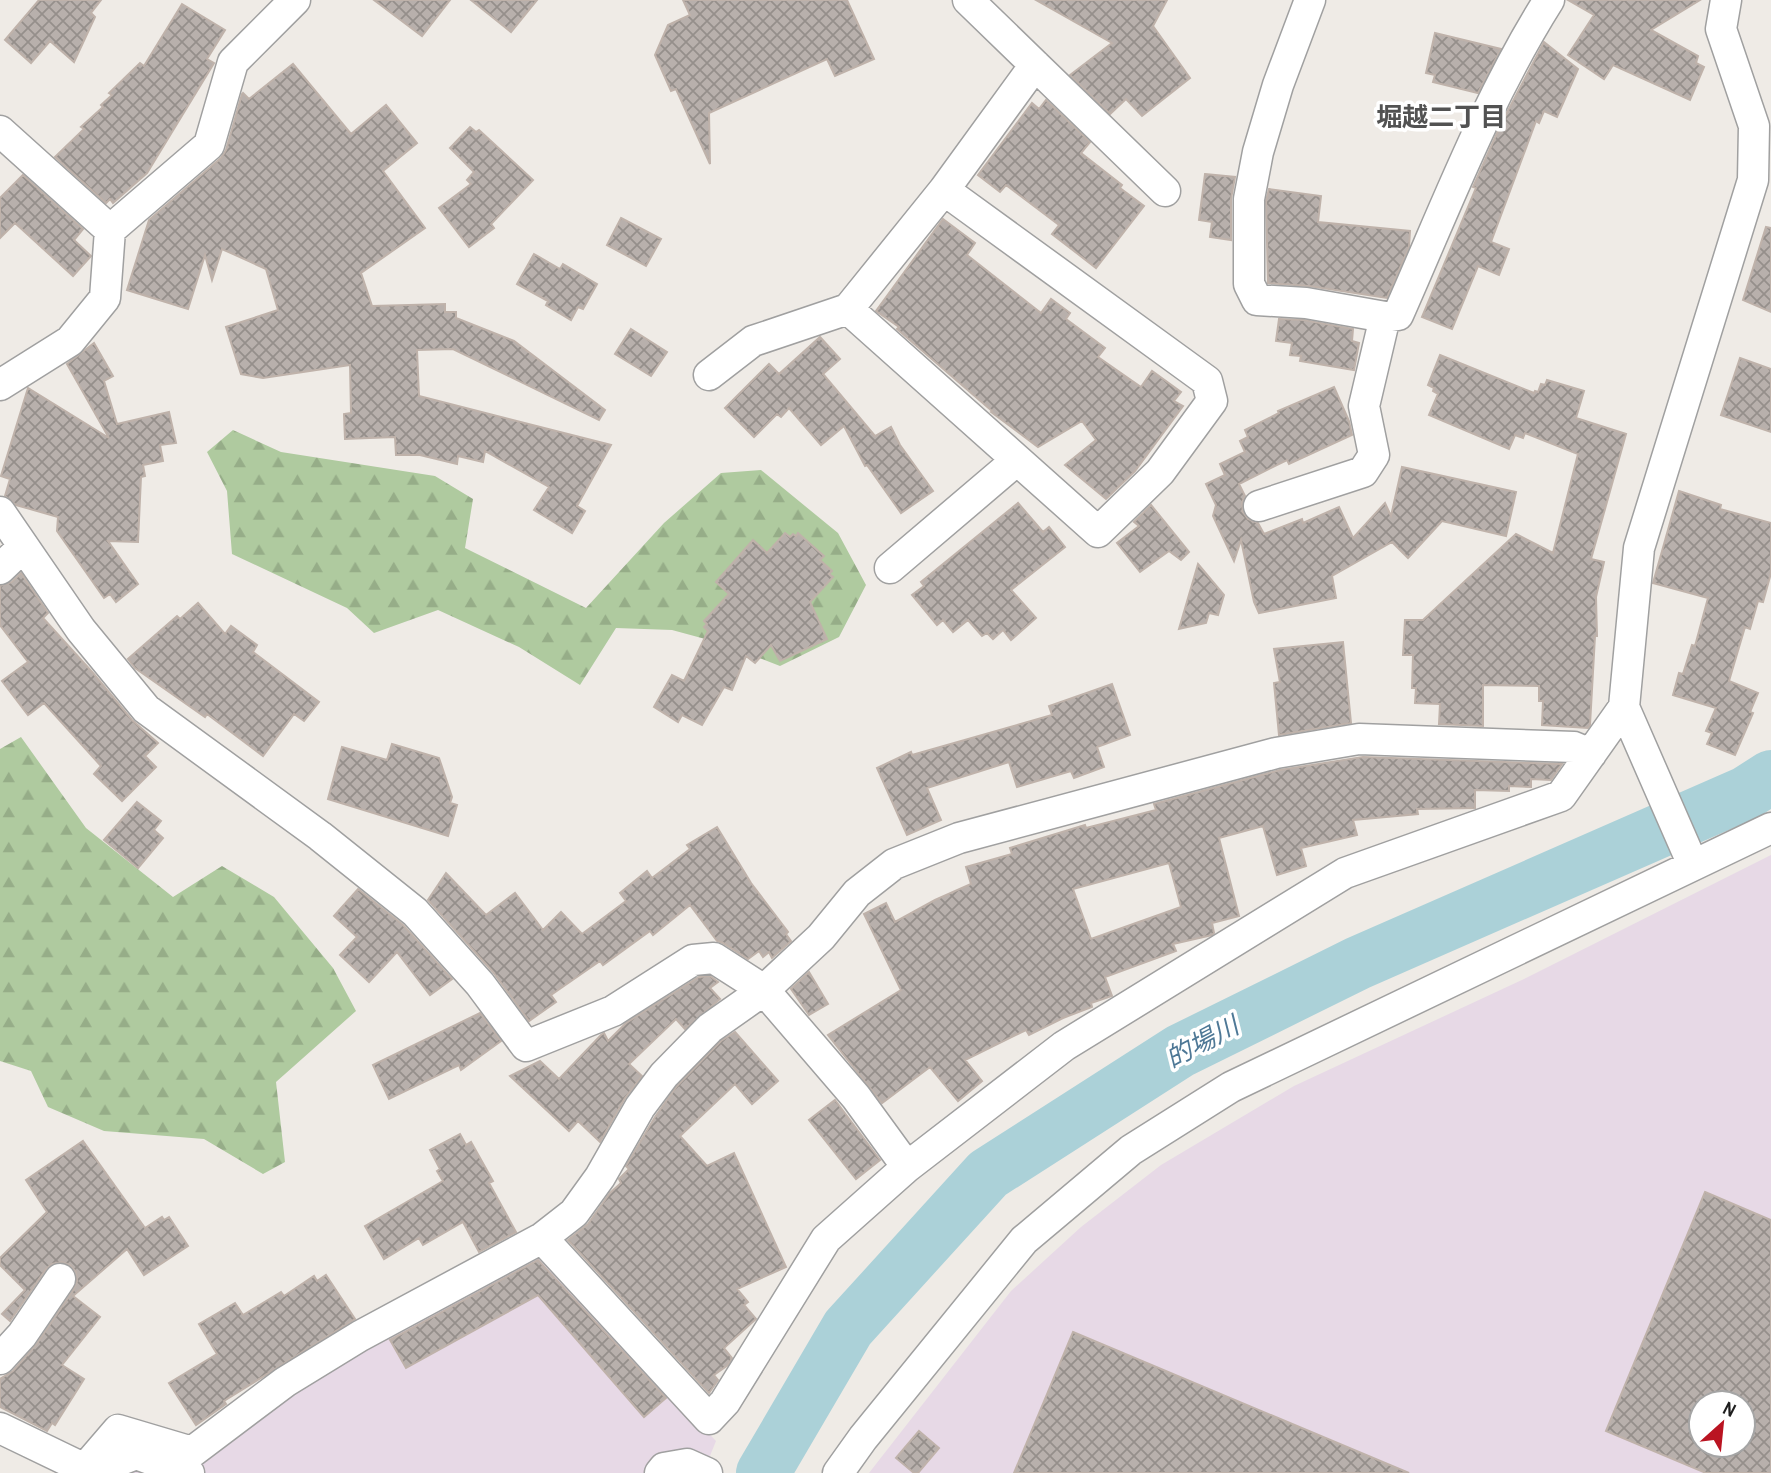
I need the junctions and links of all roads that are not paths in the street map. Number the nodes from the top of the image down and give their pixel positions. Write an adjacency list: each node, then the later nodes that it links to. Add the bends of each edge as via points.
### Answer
1 (295, 0): 10 (street, via 233,62 209,145)
2 (968, 0): 6 (street)
3 (1310, 0): 12 (street, via 1258,152 1249,199 1248,284 1257,300)
4 (1549, 0): 12 (street, via 1497,93 1398,315)
5 (1726, 0): 21 (street, via 1721,29 1755,125 1753,180 1639,548)
6 (1035, 65): 8 (street); 9 (street)
7 (0, 131): 10 (street)
8 (944, 190): 11 (street); 15 (street, via 1207,381 1212,401 1160,472 1098,532)
9 (1165, 191)
10 (110, 230): 14 (street, via 105,298 69,341)
11 (848, 309): 13 (street, via 753,341); 15 (street)
12 (1385, 317): 16 (street, via 1364,406 1374,455 1363,472)
13 (709, 375)
14 (0, 385)
15 (1017, 460): 19 (street)
16 (1259, 506)
17 (0, 512): 18 (street)
18 (23, 547): 20 (street); 25 (street, via 80,630 146,709 415,912 480,984 526,1046 613,1011 693,960 714,958)
19 (890, 568)
20 (0, 569)
21 (1624, 707): 22 (street); 24 (street)
22 (1591, 754): 25 (street, via 1574,747 1359,739 1276,753 958,838 894,864 857,893 821,937); 26 (street, via 1561,796 1345,873 1064,1046)
23 (1771, 828): 24 (street)
24 (1693, 865): 35 (street, via 1231,1087 1131,1150 1024,1240)
25 (764, 990): 26 (street, via 856,1097); 27 (street, via 710,1028 664,1075 574,1213)
26 (907, 1167): 27 (street, via 825,1239 725,1402 709,1419)
27 (542, 1238): 31 (street, via 327,1356 192,1452 118,1430)
28 (60, 1279): 29 (street)
29 (0, 1359)
30 (0, 1428): 31 (street)
31 (91, 1472): 32 (street, via 136,1454)
32 (189, 1473)
33 (660, 1473): 34 (street, via 687,1464)
34 (706, 1473)
35 (838, 1473)

